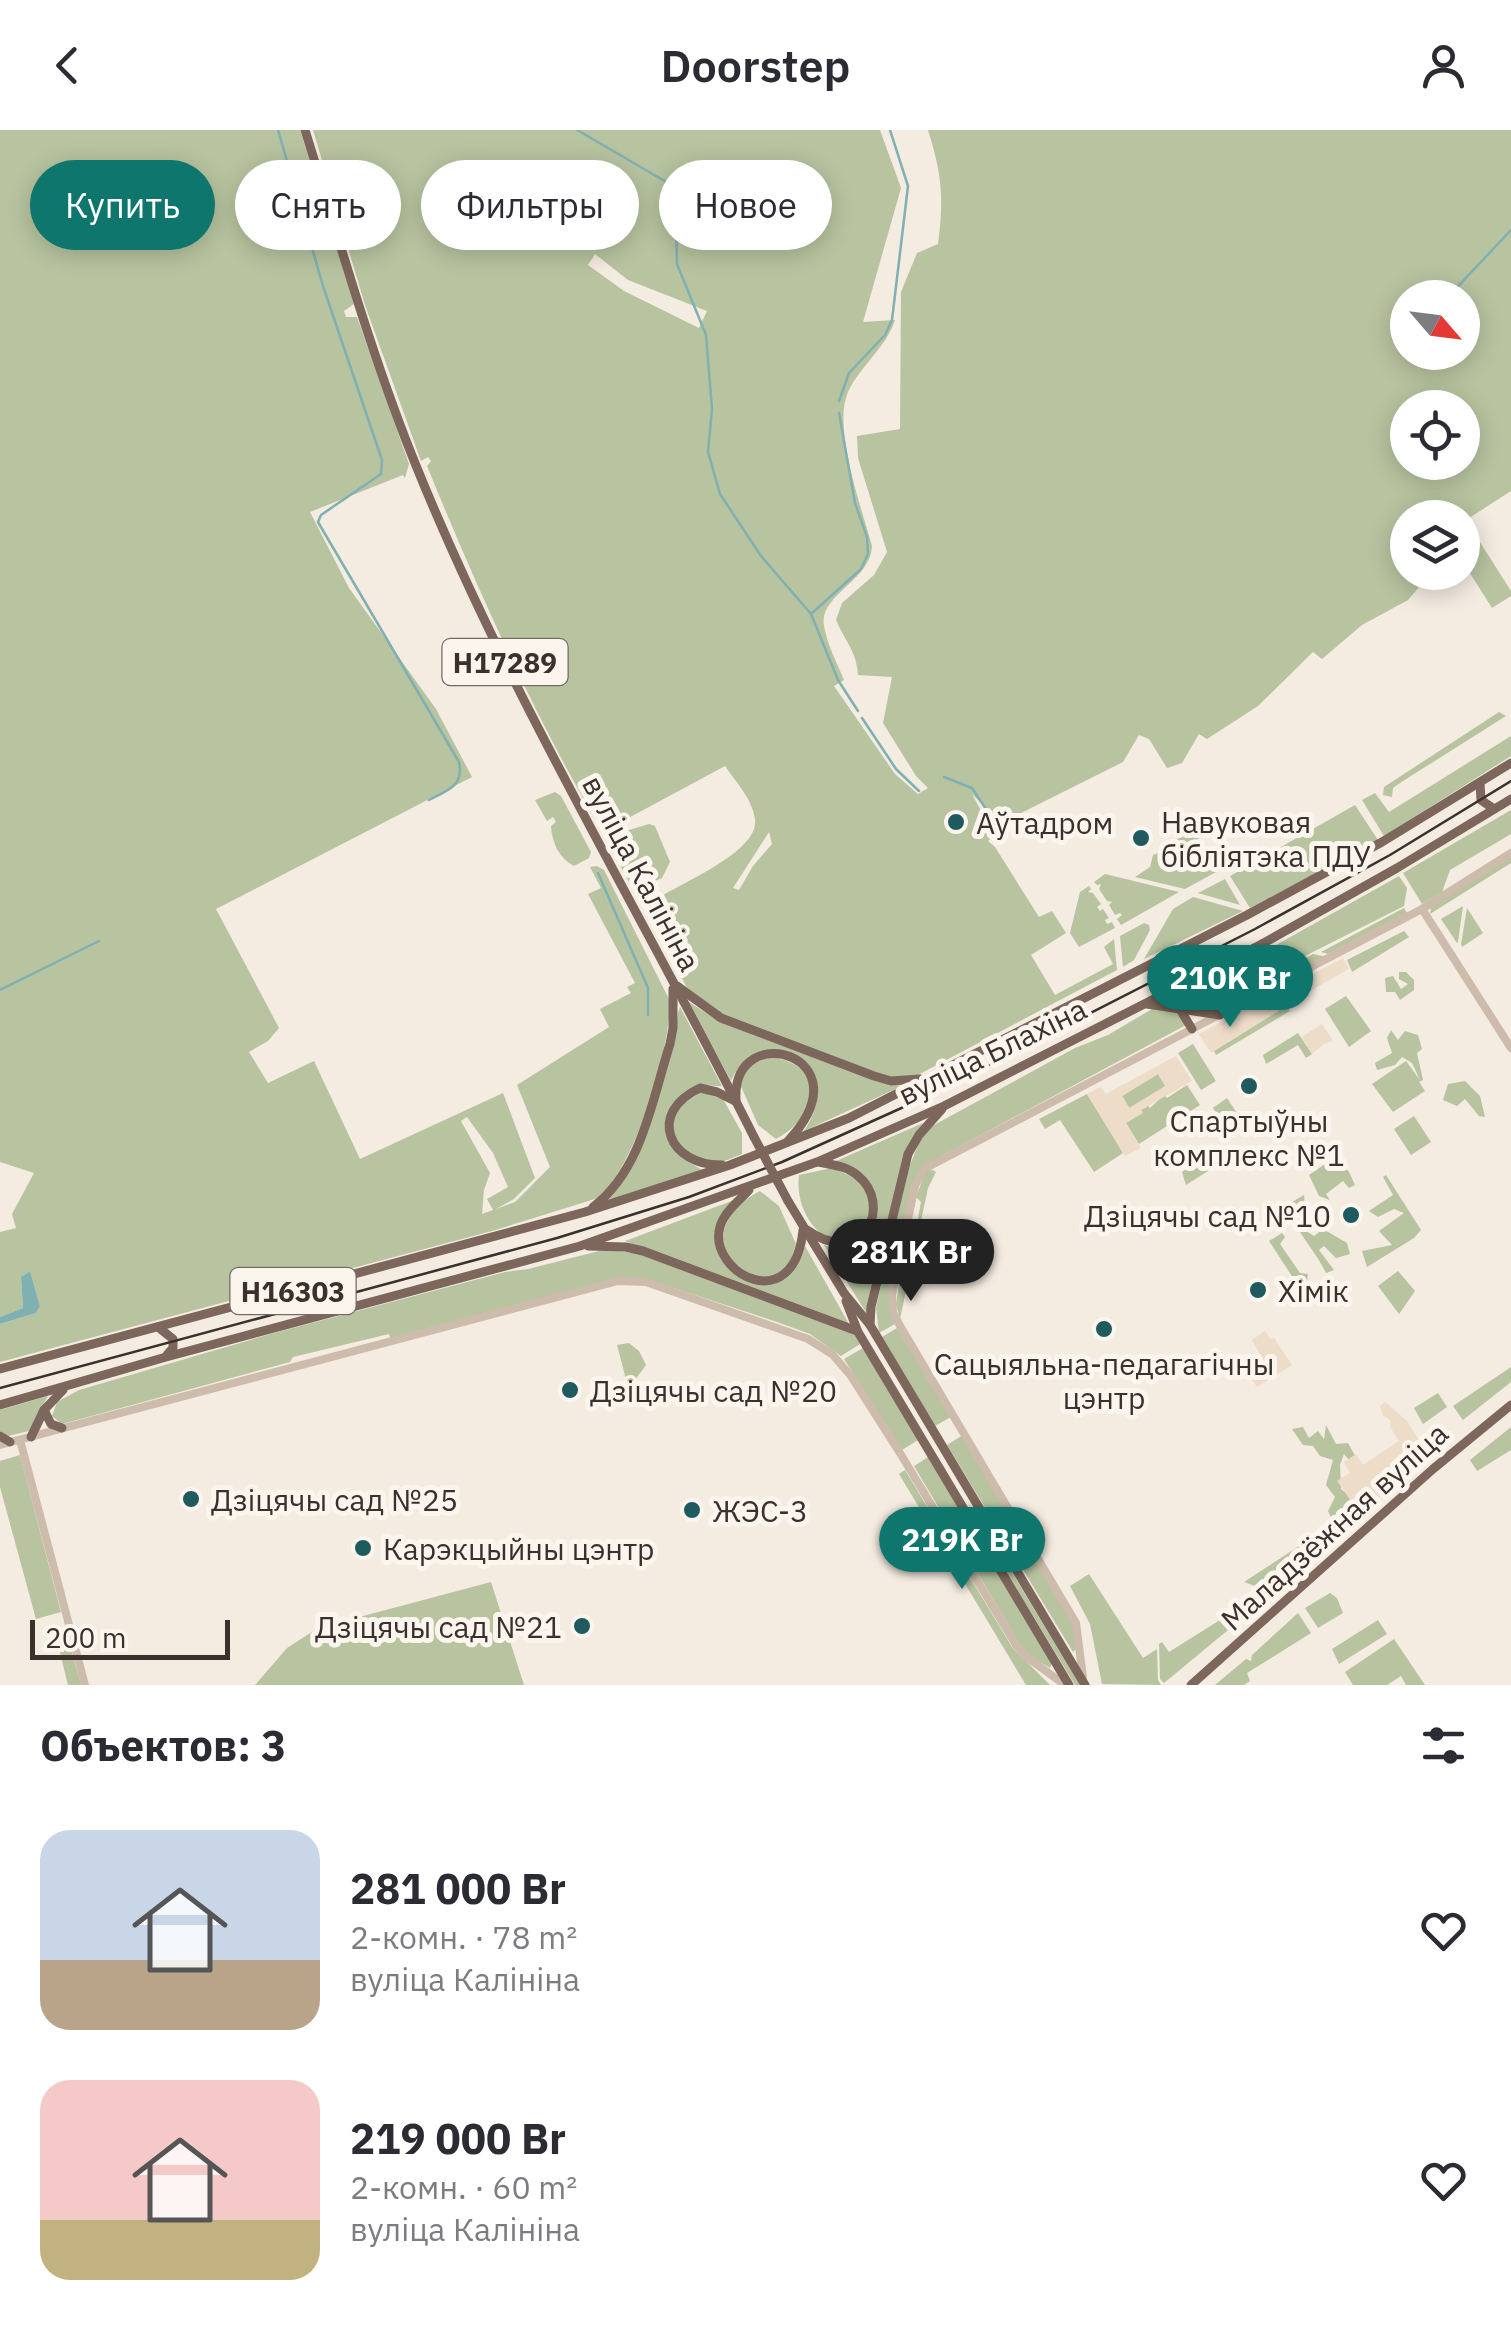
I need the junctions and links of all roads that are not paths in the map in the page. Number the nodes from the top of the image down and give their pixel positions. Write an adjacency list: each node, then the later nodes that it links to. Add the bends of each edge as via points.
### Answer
1 (305, 130): 10 (main road, вуліца Калініна / Н17289, via 416,466 489,631)
2 (1511, 763): 3 (main road, вуліца Блахіна)
3 (1480, 783): 5 (main road, via 1481,800); 18 (main road, вуліца Блахіна, via 1248,914)
4 (1511, 798): 5 (main road, вуліца Блахіна)
5 (1494, 809): 8 (main road, вуліца Блахіна)
6 (1511, 853): 7 (street)
7 (1422, 909): 11 (street); 17 (street)
8 (1262, 944): 9 (main road); 12 (main road, вуліца Блахіна)
9 (1250, 970): 11 (main road, via 1253,982); 13 (main road)
10 (672, 981): 18 (main road, Н17289, via 721,1018 874,1076); 19 (main road, вуліца Калініна / Н17289); 25 (main road, Н17289, via 674,1028 633,1158 622,1179)
11 (1267, 990): 13 (street)
12 (1144, 1004): 14 (main road); 20 (main road, вуліца Блахіна)
13 (1232, 1008): 15 (street)
14 (1179, 1009): 15 (main road); 16 (main road)
15 (1220, 1014): 16 (street)
16 (1192, 1029): 45 (street, вуліца Калініна, via 924,1169 892,1295 893,1312 1076,1623)
17 (1511, 1048)
18 (932, 1076): 21 (main road, вуліца Блахіна / Н16303)
19 (736, 1102): 21 (main road, via 740,1071 754,1058 770,1053 802,1064 816,1092 803,1125); 23 (main road, via 700,1088 675,1104 668,1130 681,1153 704,1166); 26 (main road, вуліца Калініна / Н17289, bridge)
20 (944, 1106): 22 (main road, вуліца Блахіна / Н16303); 29 (main road, via 908,1154)
21 (786, 1143): 23 (main road, вуліца Блахіна / Н16303)
22 (816, 1162): 24 (main road, вуліца Блахіна / Н16303); 26 (main road, via 860,1176 874,1202 871,1218 866,1230 844,1244)
23 (730, 1165): 25 (main road, вуліца Блахіна / Н16303)
24 (754, 1186): 26 (main road, via 719,1228 724,1258 735,1269 765,1281 781,1278 797,1260); 27 (main road, вуліца Блахіна / Н16303)
25 (586, 1212): 30 (main road, Н16303)
26 (803, 1227): 28 (main road, вуліца Калініна / Н17289)
27 (580, 1246): 31 (main road, via 643,1252); 32 (main road, Н16303)
28 (844, 1294): 29 (main road, вуліца Калініна / Н17289); 31 (main road, вуліца Калініна / Н17289)
29 (870, 1326): 34 (main road, вуліца Калініна / Н17289)
30 (158, 1327): 32 (main road, via 173,1339); 33 (main road, Н16303)
31 (858, 1332): 35 (main road, вуліца Калініна / Н17289)
32 (166, 1357): 36 (main road, Н16303)
33 (0, 1369)
34 (897, 1372): 35 (main road); 43 (main road, вуліца Калініна / Н17289)
35 (886, 1378): 44 (main road, вуліца Калініна / Н17289)
36 (67, 1386): 37 (main road, Н16303); 39 (main road)
37 (0, 1405)
38 (1511, 1405): 50 (main road, Маладзёжная вуліца)
39 (44, 1410): 40 (main road); 42 (main road)
40 (62, 1428): 42 (street, вуліца Калініна); 49 (street, вуліца Калініна, via 594,1288 646,1282 808,1339 832,1354 1016,1645)
41 (0, 1436): 42 (main road)
42 (15, 1441): 48 (street)
43 (984, 1516): 44 (main road); 46 (main road, вуліца Калініна / Н17289)
44 (971, 1524): 49 (main road, вуліца Калініна / Н17289)
45 (1080, 1646): 46 (street, via 1074,1655); 47 (street, вуліца Калініна)
46 (1065, 1652): 47 (main road, вуліца Калініна / Н17289)
47 (1084, 1683)
48 (85, 1685)
49 (1067, 1685)
50 (1191, 1685)

